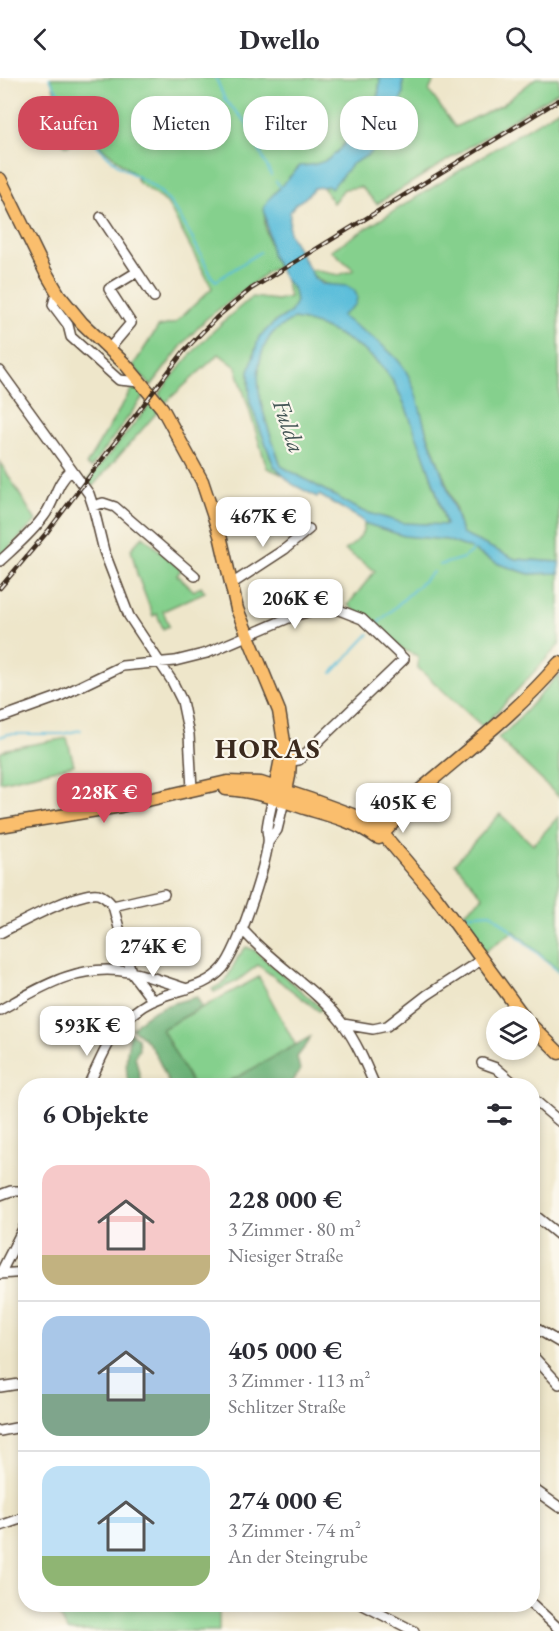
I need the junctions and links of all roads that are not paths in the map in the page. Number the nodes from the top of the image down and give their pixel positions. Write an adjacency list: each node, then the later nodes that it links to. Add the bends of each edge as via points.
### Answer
1 (0, 179): 4 (main road)
2 (101, 217): 3 (street)
3 (137, 272): 5 (street); 6 (street, via 110,290 131,323)
4 (59, 295): 6 (main road); 8 (street, via 54,305 71,337 119,380)
5 (154, 297)
6 (109, 349): 8 (main road)
7 (0, 371): 9 (street)
8 (144, 386): 14 (main road, via 162,408 202,481 220,535)
9 (71, 471): 10 (street); 12 (street, via 42,518)
10 (93, 506): 13 (street, via 103,503 115,507); 16 (street, via 117,588 129,616)
11 (309, 530): 14 (street)
12 (0, 561)
13 (195, 576)
14 (230, 585): 15 (main road)
15 (249, 636): 16 (street, via 207,653); 19 (main road, via 276,701); 20 (street, via 293,616 319,609 339,610 362,619 404,659 299,760)
16 (158, 661): 18 (street, via 122,666 58,697); 21 (street, via 182,701 186,716)
17 (559, 663): 24 (main road, via 525,701 410,799 406,809)
18 (0, 718)
19 (284, 742): 20 (main road); 22 (main road)
20 (290, 761): 22 (main road)
21 (192, 789): 22 (main road, via 261,783); 23 (main road, via 121,806)
22 (280, 794): 24 (main road, via 362,818); 27 (street, via 277,830 269,841)
23 (0, 826)
24 (377, 833): 29 (main road, via 433,892)
25 (164, 894): 26 (street)
26 (113, 906): 28 (street, via 98,894 88,894); 30 (street)
27 (242, 929): 31 (street, via 223,968 200,986); 35 (street)
28 (0, 933)
29 (481, 960): 33 (main road); 35 (street, via 427,994 387,1026 373,1029)
30 (131, 972): 31 (street); 32 (street); 34 (street, via 99,969 73,974)
31 (187, 989): 32 (street)
32 (153, 1001): 39 (street, via 116,1029)
33 (516, 1006)
34 (0, 1010)
35 (343, 1024): 40 (street)
36 (540, 1034): 37 (main road)
37 (559, 1053)
38 (482, 1063): 41 (street)
39 (92, 1078)
40 (371, 1078)
41 (508, 1078)
42 (540, 1105): 43 (street)
43 (559, 1120)
44 (18, 1191): 45 (street)
45 (0, 1195)
46 (540, 1219): 47 (street)
47 (559, 1235)
48 (18, 1239): 50 (street)
49 (18, 1273): 50 (street)
50 (0, 1274)
51 (540, 1330): 52 (street)
52 (559, 1341)
53 (540, 1364): 55 (street)
54 (18, 1384): 56 (street)
55 (559, 1384)
56 (0, 1387)
57 (18, 1428): 58 (street)
58 (0, 1431)
59 (540, 1494): 60 (street)
60 (559, 1507)
61 (18, 1520): 62 (street)
62 (0, 1526)
63 (540, 1611): 65 (street)
64 (377, 1612): 66 (street)
65 (559, 1629)
66 (414, 1631)

